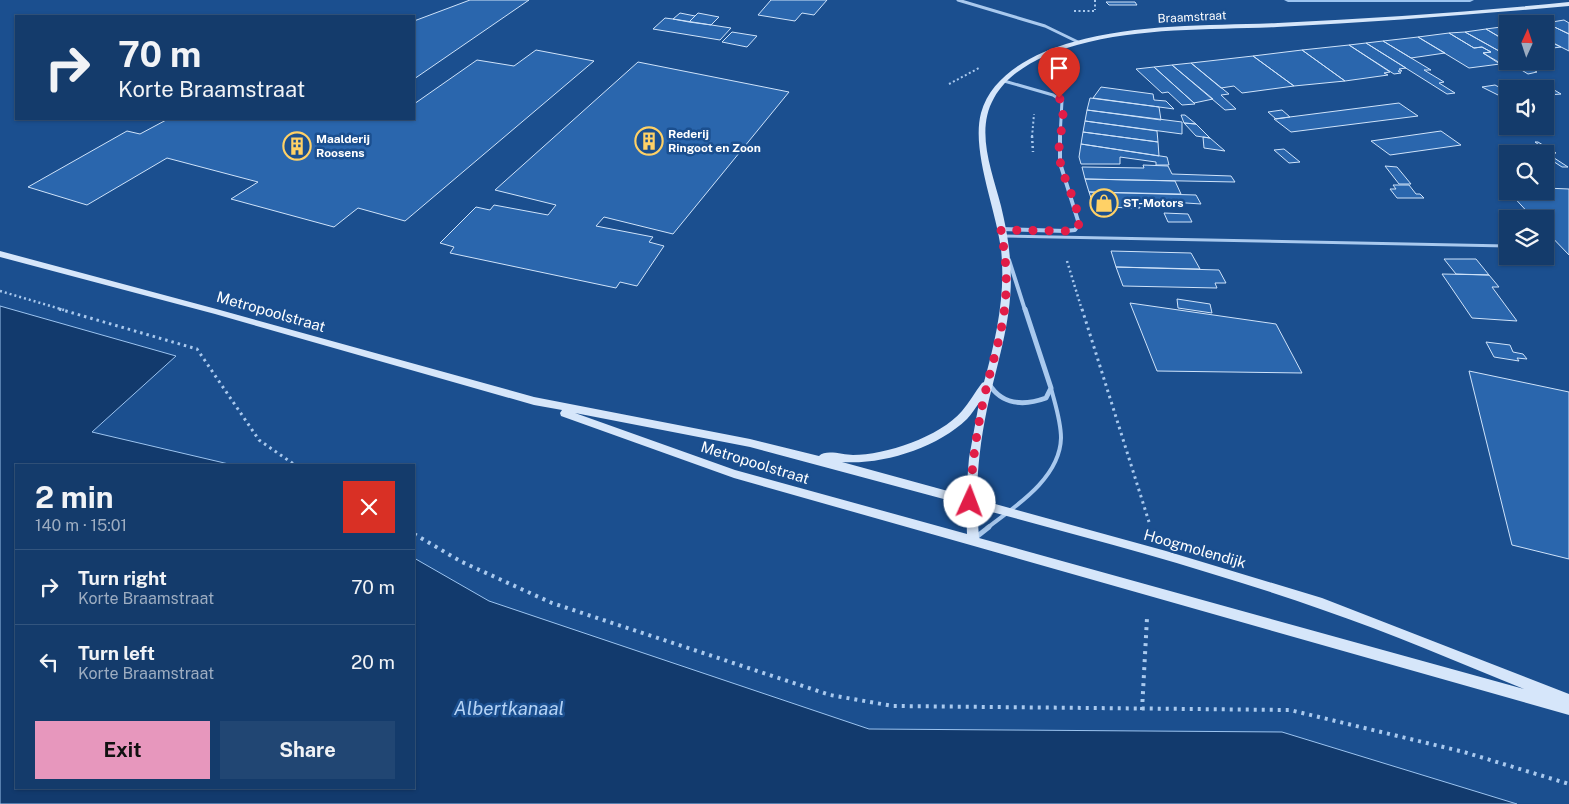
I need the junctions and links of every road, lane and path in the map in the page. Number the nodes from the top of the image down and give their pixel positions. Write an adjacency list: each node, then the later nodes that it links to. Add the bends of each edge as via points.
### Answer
1 (958, 0): 5 (street, via 1045,26)
2 (1569, 4): 5 (street, Braamstraat, via 1421,17 1157,31)
3 (1066, 8): 4 (path)
4 (1096, 11)
5 (1078, 42): 6 (street, Braamstraat, via 1052,50 1008,76)
6 (1004, 82): 7 (street); 9 (street, Braamstraat, via 990,99 983,123 983,148)
7 (1047, 93): 8 (path, via 1035,113 1030,130); 9 (street, via 1059,98 1064,105 1060,163 1079,224 1075,230)
8 (1035, 160)
9 (1002, 233): 10 (lane); 12 (street, Braamstraat)
10 (1059, 237): 11 (lane); 24 (path, via 1145,505 1150,524)
11 (1499, 246)
12 (1005, 249): 15 (street, Braamstraat, via 1006,288 999,342); 16 (street, Braamstraat)
13 (0, 254): 17 (street, Metropoolstraat)
14 (0, 291): 19 (path, via 197,349 259,440)
15 (988, 381): 16 (street, via 993,391 1018,403 1034,403 1046,398); 18 (street, via 965,415 938,436 901,451 854,459); 20 (street, Braamstraat, via 975,450)
16 (1051, 388): 21 (lane, Braamstraat, via 1060,445 1053,468 1034,490)
17 (534, 401): 18 (street, Metropoolstraat); 23 (street, Metropoolstraat, via 734,474)
18 (803, 456): 20 (street, Hoogmolendijk)
19 (294, 464)
20 (970, 502): 21 (street, Hoogmolendijk); 23 (street, Braamstraat)
21 (1007, 512): 23 (lane, Braamstraat); 24 (street, Hoogmolendijk)
22 (415, 535): 28 (path, via 462,562 552,603 830,695 893,706)
23 (973, 540): 25 (street)
24 (1151, 552): 26 (street, Hoogmolendijk, via 1286,592 1386,627)
25 (1149, 589): 27 (street); 28 (path)
26 (1569, 700)
27 (1569, 708)
28 (1142, 710): 29 (path, via 1290,710 1464,752)
29 (1569, 784)

